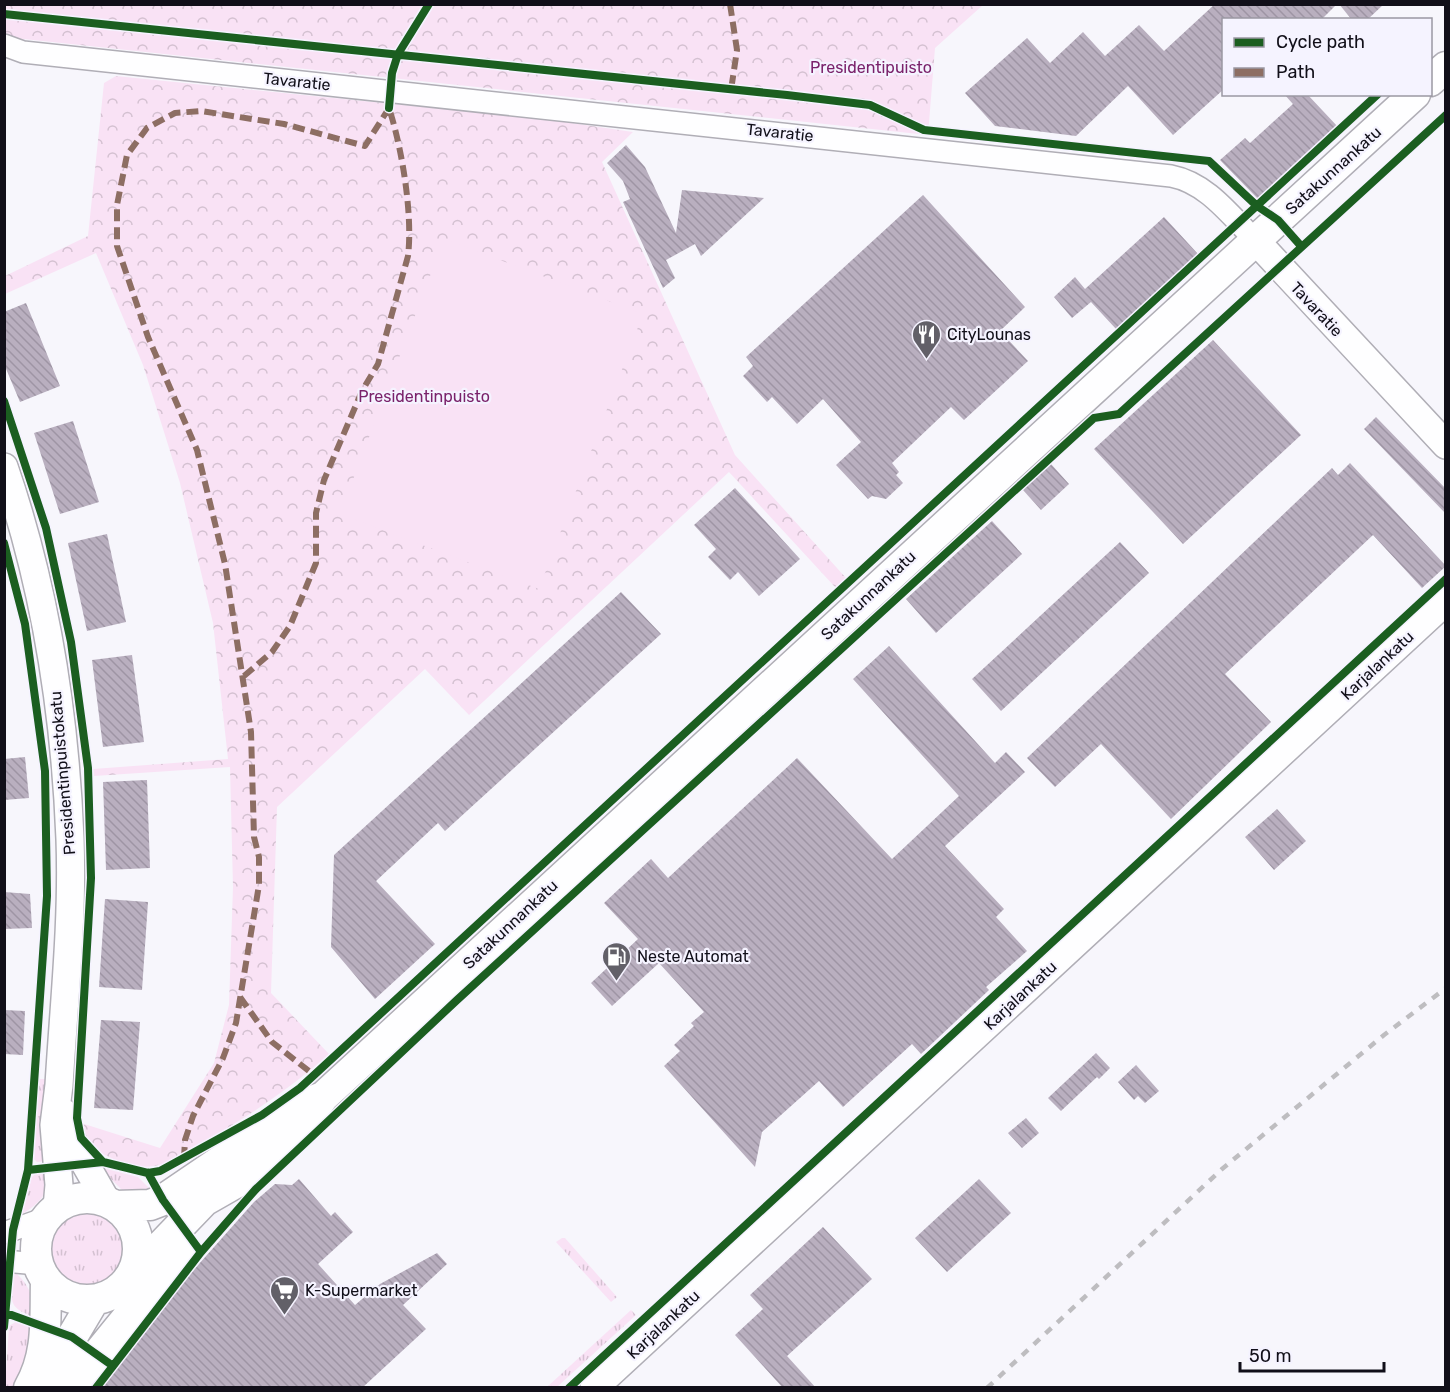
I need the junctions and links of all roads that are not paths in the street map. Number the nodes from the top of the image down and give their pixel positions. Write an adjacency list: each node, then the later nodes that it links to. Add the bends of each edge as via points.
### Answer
1 (4, 45): 5 (street, Tavaratie, via 23,52 1171,176 1195,183 1208,192)
2 (1446, 67): 3 (main road)
3 (1432, 80)
4 (1413, 96): 5 (main road, Satakunnankatu)
5 (1255, 240): 6 (street, Tavaratie); 10 (main road, Satakunnankatu)
6 (1446, 445)
7 (4, 467): 9 (street, Presidentinpuistokatu, via 34,570 51,649 65,769 69,907)
8 (1446, 601): 22 (street, Karjalankatu)
9 (59, 1085): 12 (street, Presidentinpuistokatu, via 65,1125); 13 (street, Presidentinpuistokatu, via 54,1125 59,1185)
10 (323, 1097): 11 (main road, Satakunnankatu, via 300,1129); 12 (main road, Satakunnankatu, via 291,1109 163,1200 150,1205)
11 (246, 1177): 17 (main road, Satakunnankatu, via 204,1202); 21 (main road)
12 (111, 1204): 13 (main road, via 83,1198 64,1203); 17 (main road, via 134,1228 138,1245 136,1264)
13 (52, 1213): 14 (street); 16 (main road, via 38,1234 35,1251)
14 (4, 1233)
15 (4, 1261): 16 (street)
16 (42, 1272): 18 (main road, via 61,1294); 19 (main road, via 44,1348)
17 (128, 1280): 18 (main road, via 117,1290)
18 (94, 1300): 20 (main road, via 72,1337)
19 (29, 1388)
20 (54, 1388)
21 (70, 1388)
22 (594, 1388)

